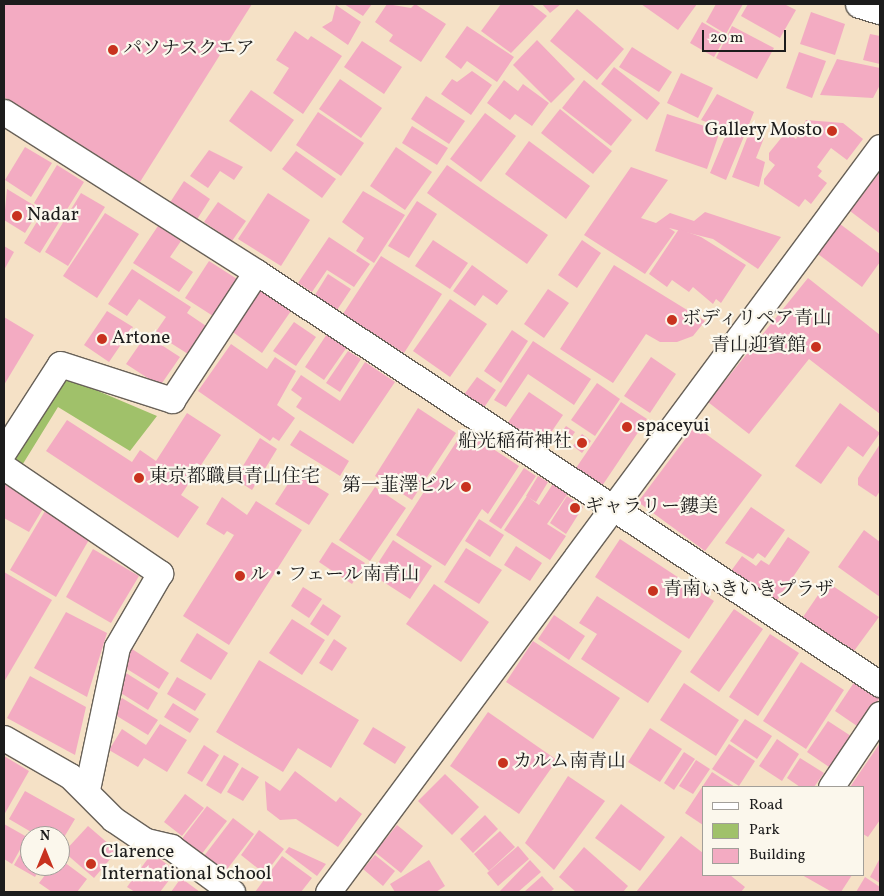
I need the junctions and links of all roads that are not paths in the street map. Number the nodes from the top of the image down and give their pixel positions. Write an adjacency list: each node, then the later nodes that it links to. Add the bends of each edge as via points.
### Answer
1 (860, 4): 2 (main road)
2 (880, 10)
3 (4, 112): 5 (street)
4 (880, 147): 8 (street)
5 (256, 272): 6 (street, via 172,400 60,364); 8 (street)
6 (4, 451)
7 (4, 467): 13 (street, via 160,573 117,647)
8 (613, 506): 9 (street); 15 (street, via 345,858)
9 (880, 684)
10 (880, 714): 12 (street)
11 (4, 738): 13 (street)
12 (832, 786)
13 (87, 789): 14 (street, via 113,819 146,841 170,846)
14 (232, 892)
15 (328, 892)

